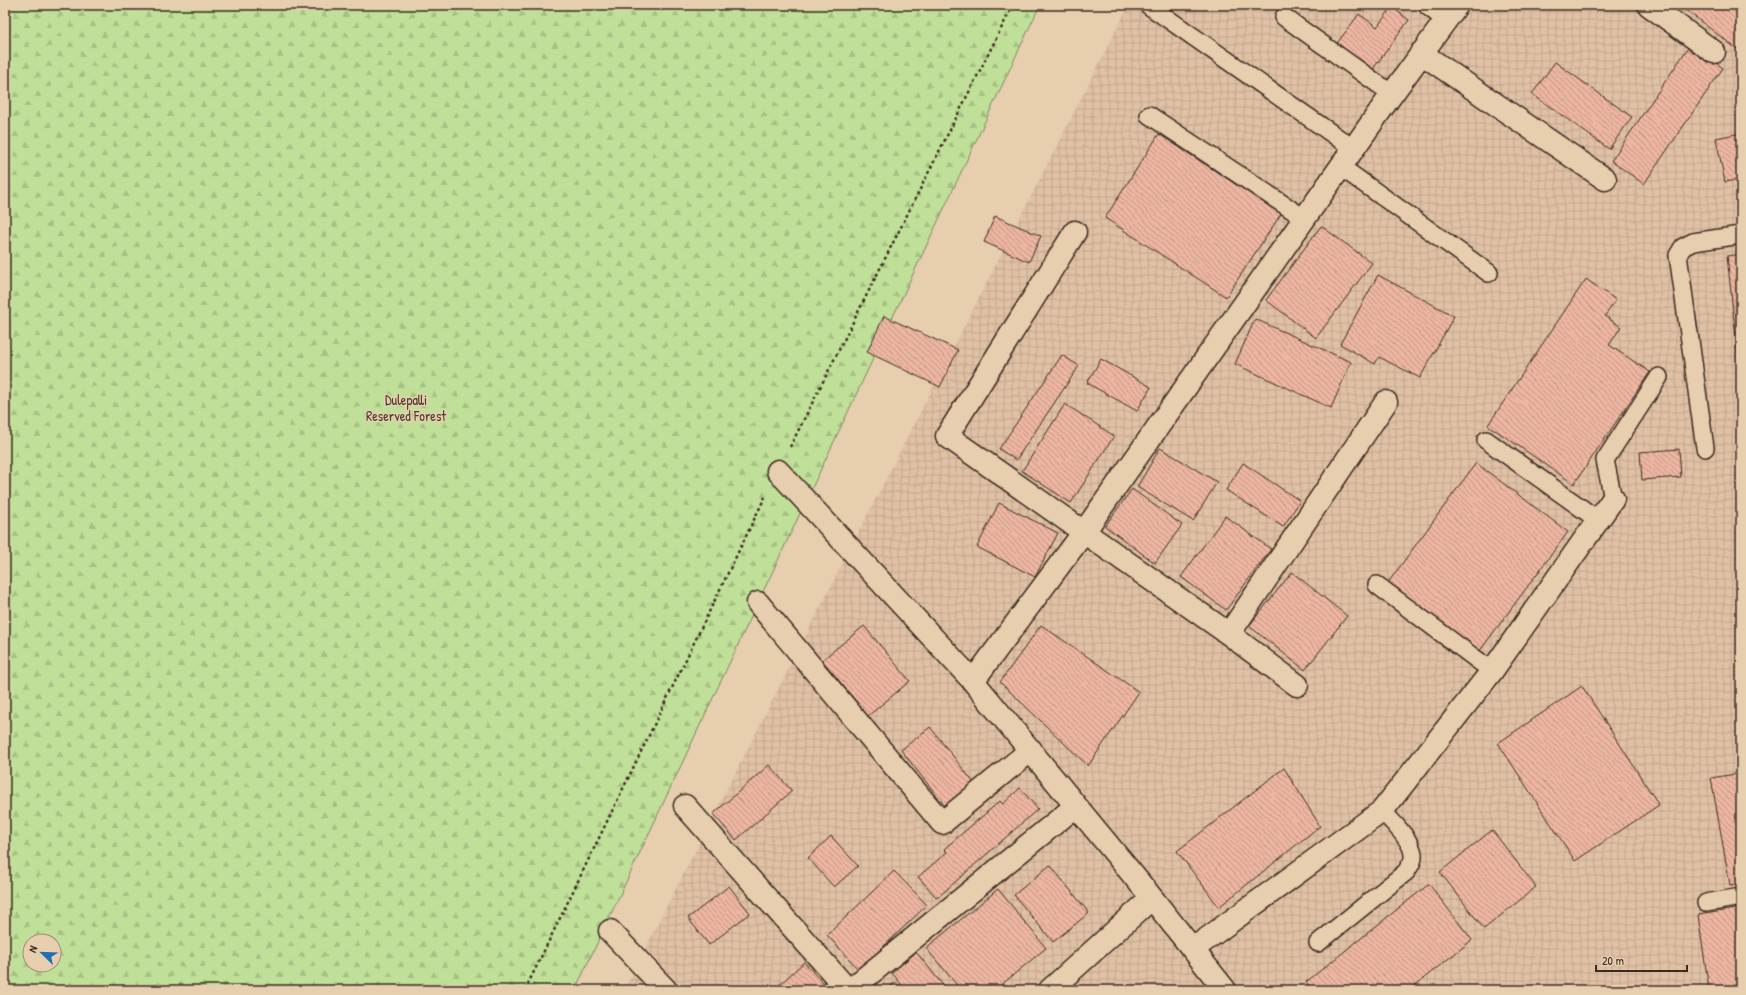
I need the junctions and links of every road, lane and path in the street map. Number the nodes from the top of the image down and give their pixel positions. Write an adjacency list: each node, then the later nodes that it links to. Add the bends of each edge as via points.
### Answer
1 (1148, 5): 10 (lane)
2 (1430, 5): 4 (street)
3 (1649, 5): 6 (street)
4 (1452, 12): 7 (street)
5 (1284, 17): 8 (lane)
6 (1714, 52)
7 (1421, 53): 8 (street); 12 (street)
8 (1392, 94): 10 (street)
9 (1149, 115): 13 (lane)
10 (1354, 149): 11 (street)
11 (1341, 167): 13 (street); 16 (lane)
12 (1605, 179)
13 (1304, 218): 24 (street)
14 (1075, 232): 24 (street, via 947,436)
15 (1741, 235): 20 (lane, via 1693,242 1683,248 1678,255)
16 (1488, 273)
17 (1659, 377): 22 (lane, via 1605,460)
18 (1386, 402): 27 (street)
19 (1486, 440): 23 (lane)
20 (1706, 448)
21 (778, 471): 29 (street)
22 (1613, 499): 23 (street)
23 (1598, 520): 28 (street)
24 (1084, 532): 27 (street); 29 (street)
25 (1377, 585): 28 (lane)
26 (758, 603): 31 (street, via 942,823)
27 (1229, 634): 30 (street)
28 (1492, 671): 34 (street)
29 (973, 681): 31 (street)
30 (1297, 685)
31 (1031, 750): 33 (street)
32 (685, 806): 42 (street)
33 (1076, 806): 36 (street); 42 (street)
34 (1382, 811): 39 (lane, via 1399,828 1414,854 1412,862 1406,872); 40 (street)
35 (1741, 897): 37 (lane)
36 (1152, 898): 40 (street); 43 (street)
37 (1706, 904)
38 (610, 932): 41 (street)
39 (1318, 943)
40 (1193, 949): 44 (street)
41 (666, 990)
42 (849, 990)
43 (1050, 990)
44 (1225, 990)

